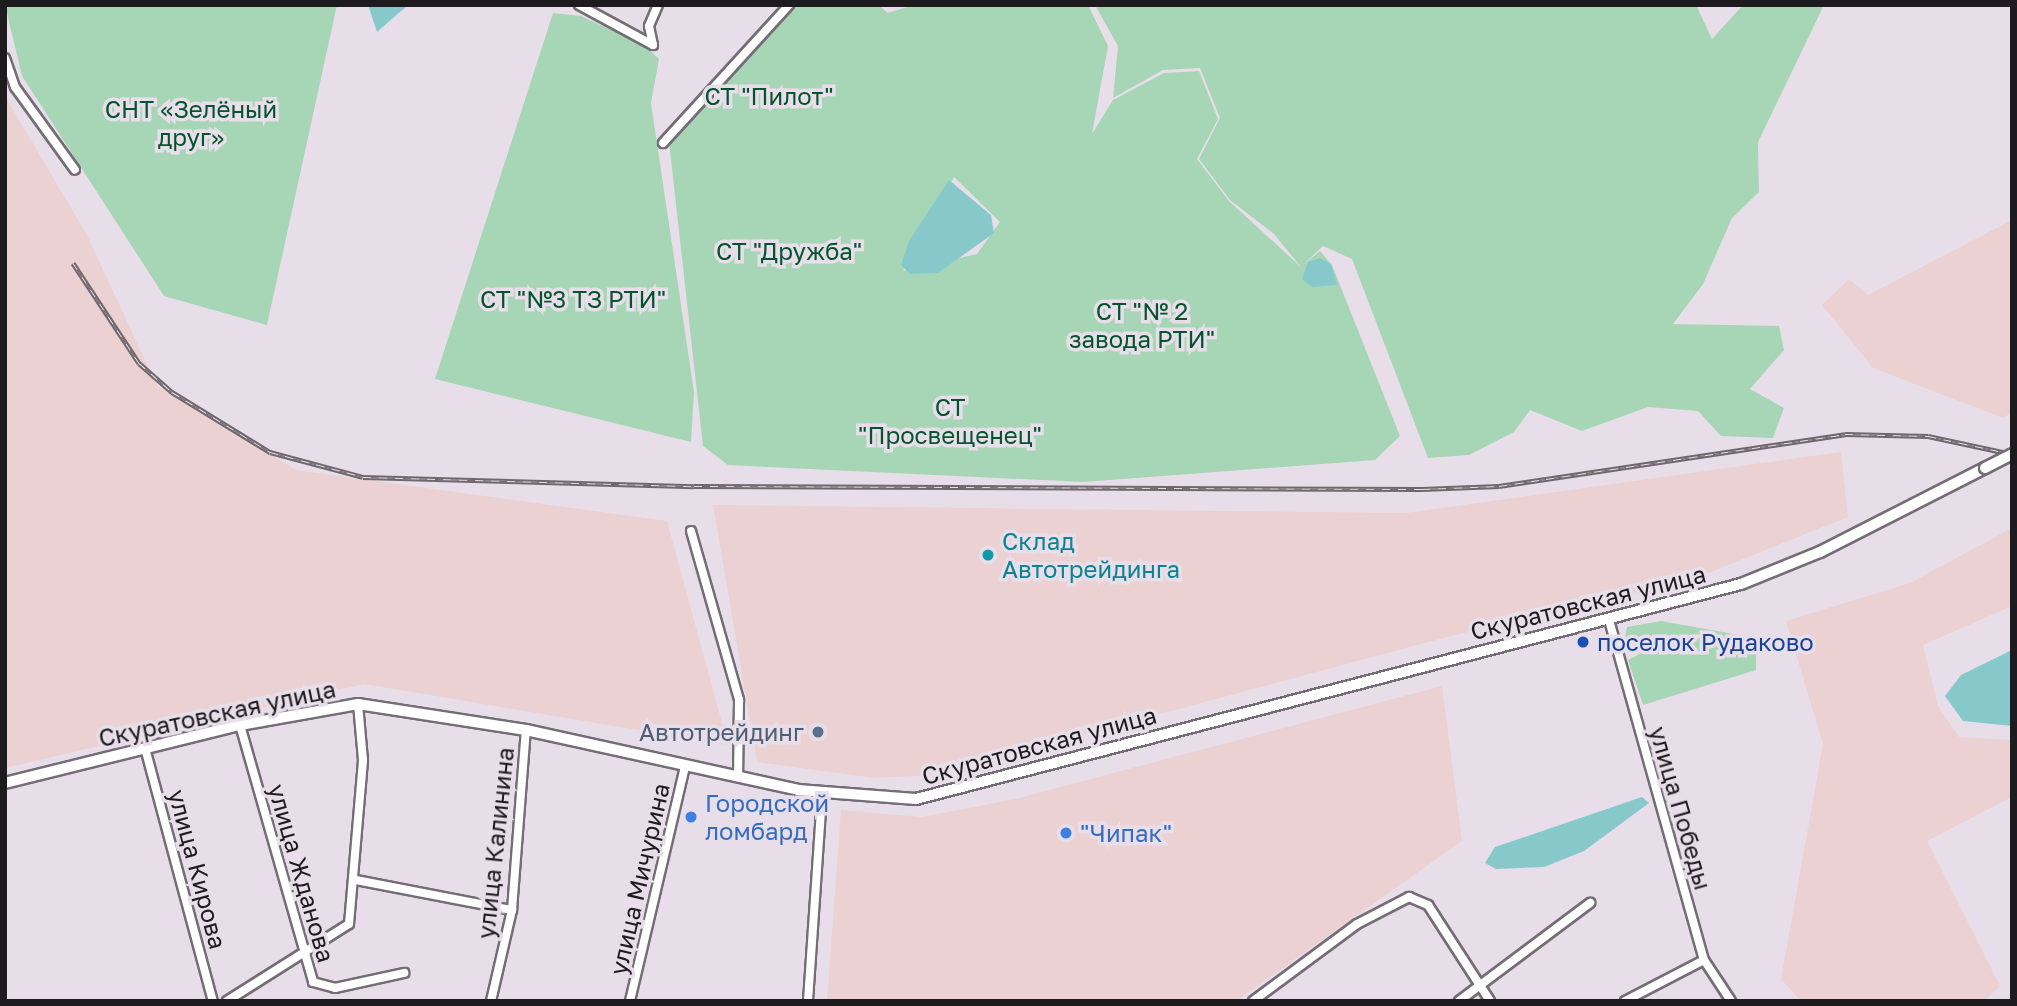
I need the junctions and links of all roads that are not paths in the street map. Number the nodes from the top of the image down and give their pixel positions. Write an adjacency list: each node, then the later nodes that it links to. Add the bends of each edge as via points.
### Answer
1 (579, 5): 2 (street, via 653,46 649,26)
2 (658, 5)
3 (789, 5): 5 (street)
4 (5, 58): 6 (street, via 15,88)
5 (663, 143)
6 (75, 170)
7 (2012, 454): 9 (street, Скуратовская улица, bridge, via 1783,568)
8 (691, 531): 15 (street, via 739,700)
9 (1608, 620): 17 (street, Скуратовская улица, via 916,799); 22 (street, улица Победы)
10 (358, 704): 11 (street, Скуратовская улица); 12 (street, Скуратовская улица); 18 (street, via 363,760)
11 (240, 725): 13 (street, Скуратовская улица); 21 (street, улица Жданова)
12 (526, 730): 14 (street, Скуратовская улица); 20 (street, улица Калинина)
13 (145, 748): 16 (street, Скуратовская улица); 25 (street, улица Кирова)
14 (685, 766): 15 (street, Скуратовская улица); 28 (street, улица Мичурина)
15 (738, 777): 17 (street, Скуратовская улица)
16 (5, 783)
17 (822, 793): 29 (street)
18 (356, 880): 20 (street); 21 (street, via 349,924)
19 (1590, 903): 24 (street)
20 (512, 910): 27 (street, улица Калинина)
21 (305, 956): 23 (street, улица Жданова, via 313,982 335,988); 26 (street)
22 (1704, 960): 33 (street); 34 (street, улица Победы)
23 (404, 973)
24 (1479, 985): 30 (street, via 1428,905 1409,897); 31 (street); 32 (street)
25 (213, 1001)
26 (227, 1001)
27 (491, 1001)
28 (631, 1001)
29 (808, 1001)
30 (1253, 1001)
31 (1459, 1001)
32 (1490, 1001)
33 (1625, 1001)
34 (1731, 1001)

